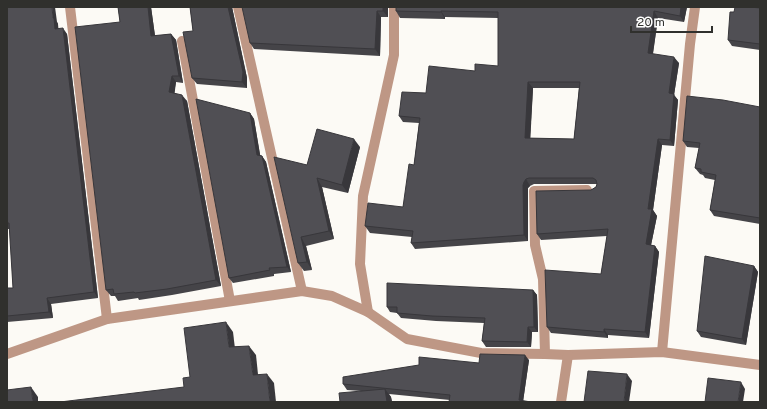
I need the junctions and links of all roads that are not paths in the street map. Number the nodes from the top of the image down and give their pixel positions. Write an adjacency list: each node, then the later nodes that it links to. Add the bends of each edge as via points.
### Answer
1 (70, 7): 10 (street)
2 (238, 7): 7 (street)
3 (394, 7): 9 (street, via 394,55 363,196 360,264)
4 (695, 7): 11 (street)
5 (182, 41): 8 (street)
6 (595, 190): 13 (street, via 534,191 535,245 543,279)
7 (302, 291): 8 (street); 9 (street, via 332,296)
8 (230, 301): 10 (street)
9 (368, 312): 13 (street, via 407,339 480,353)
10 (107, 319): 12 (street)
11 (662, 352): 14 (street); 15 (street)
12 (7, 354)
13 (545, 354): 14 (street)
14 (568, 355): 16 (street)
15 (760, 365)
16 (561, 402)

